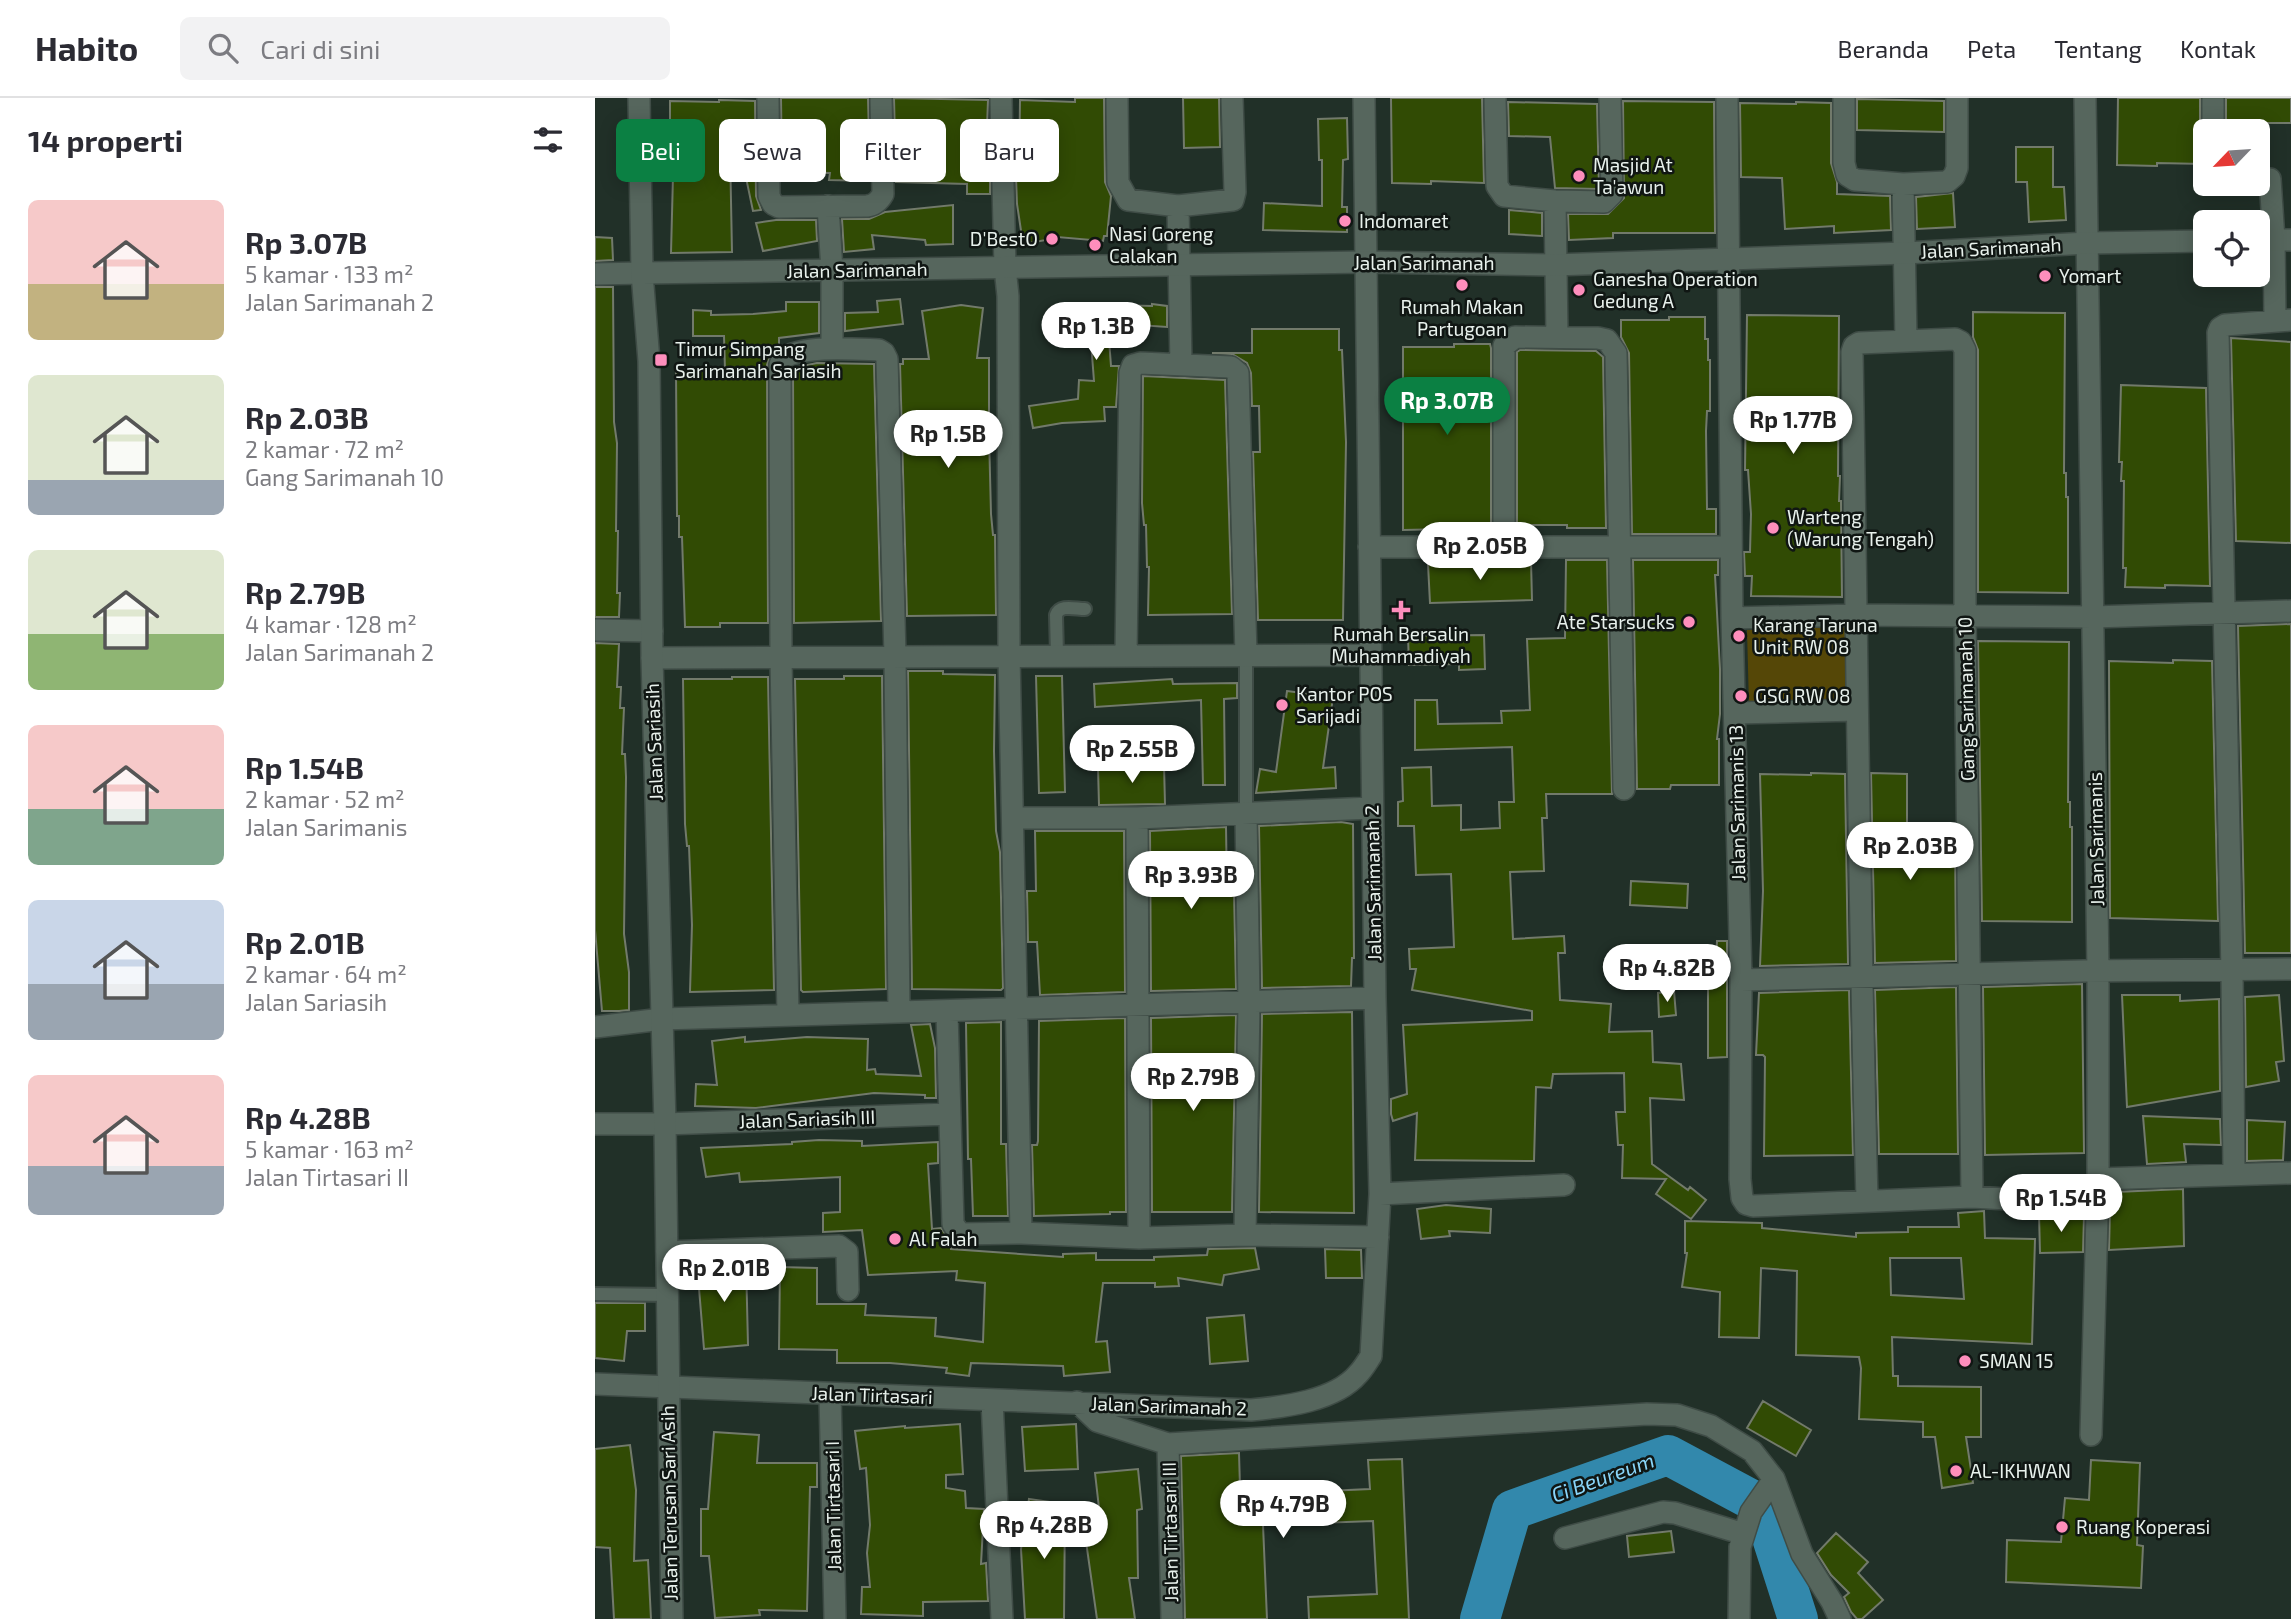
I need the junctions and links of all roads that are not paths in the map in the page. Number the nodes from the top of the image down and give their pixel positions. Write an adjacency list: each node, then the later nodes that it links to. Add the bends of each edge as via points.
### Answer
1 (639, 98): 31 (street, Jalan Sariasih)
2 (768, 98): 19 (street, via 769,196 773,204)
3 (881, 98): 19 (street, via 883,194 873,205)
4 (1001, 98): 29 (street)
5 (1117, 98): 20 (street, via 1121,192 1128,200)
6 (1232, 98): 20 (street, via 1233,200)
7 (1364, 98): 26 (street, Jalan Sarimanah 2)
8 (1495, 98): 18 (street, via 1499,190 1508,198)
9 (1610, 98): 18 (street, via 1612,194 1604,202)
10 (1727, 98): 25 (street, Jalan Sarimanis 13)
11 (1844, 98): 17 (street, via 1847,174 1855,180)
12 (1957, 98): 17 (street, via 1954,176 1947,182)
13 (2085, 98): 23 (street, Jalan Sarimanis)
14 (2213, 98): 15 (street)
15 (2213, 119)
16 (2273, 179): 21 (street)
17 (1903, 184): 24 (street)
18 (1555, 201): 28 (street)
19 (828, 206): 30 (street)
20 (1178, 206): 27 (street)
21 (2274, 240): 33 (street)
22 (2193, 241): 23 (street, Jalan Sarimanah)
23 (2088, 243): 24 (street, Jalan Sarimanah); 47 (street, Jalan Sarimanis)
24 (1905, 253): 25 (street, Jalan Sarimanah); 35 (street)
25 (1730, 259): 28 (street, Jalan Sarimanah); 41 (street, Jalan Sarimanis 13)
26 (1365, 262): 27 (street, Jalan Sarimanah); 28 (street, Jalan Sarimanah); 39 (street, Jalan Sarimanah 2)
27 (1180, 265): 29 (street, Jalan Sarimanah); 37 (street)
28 (1554, 265): 34 (street)
29 (1005, 268): 30 (street, Jalan Sarimanah); 51 (street)
30 (832, 271): 31 (street, Jalan Sarimanah); 36 (street)
31 (642, 273): 32 (street, Jalan Sarimanah); 50 (street, Jalan Sariasih, via 649,361)
32 (595, 274)
33 (2283, 320): 44 (street, via 2225,325 2219,330)
34 (1557, 336): 38 (street, via 1515,337 1504,346); 40 (street, via 1598,338 1616,353)
35 (1906, 340): 45 (street, Gang Sarimanah 10, via 1860,343 1852,348); 46 (street, Gang Sarimanah 10, via 1955,339 1965,350)
36 (832, 349): 56 (street, via 879,350 887,359); 58 (street, via 790,355 780,365)
37 (1181, 365): 53 (street, via 1136,364 1130,373); 54 (street, via 1231,367 1238,373)
38 (1504, 546): 39 (street); 40 (street)
39 (1369, 547): 55 (street, Jalan Sarimanah 2)
40 (1621, 547): 41 (street); 61 (street)
41 (1731, 547): 48 (street, Jalan Sarimanis 13)
42 (1086, 609): 52 (lane, via 1058,610)
43 (2291, 611): 44 (street)
44 (2223, 613): 47 (street); 68 (street)
45 (1857, 615): 46 (street); 48 (street); 59 (street)
46 (1965, 616): 47 (street); 69 (street, Gang Sarimanah 10)
47 (2093, 617): 67 (street, Jalan Sarimanis)
48 (1732, 618): 60 (street, Jalan Sarimanis 13)
49 (595, 630): 50 (street)
50 (652, 631): 57 (street, Jalan Sariasih)
51 (1009, 655): 52 (street); 56 (street); 64 (street)
52 (1057, 655): 53 (street)
53 (1126, 655): 54 (street)
54 (1246, 655): 55 (street); 63 (lane)
55 (1370, 655): 62 (street, Jalan Sarimanah 2)
56 (895, 656): 58 (street); 76 (street)
57 (652, 658): 58 (street); 79 (street, Jalan Sariasih)
58 (781, 660): 78 (street)
59 (1856, 710): 60 (street); 70 (street)
60 (1735, 713): 71 (street, Jalan Sarimanis 13)
61 (1624, 789)
62 (1372, 808): 63 (street); 72 (street, Jalan Sarimanah 2)
63 (1247, 814): 65 (street); 73 (street)
64 (1013, 818): 65 (street); 75 (street)
65 (1137, 818): 74 (street)
66 (2291, 969): 68 (street)
67 (2098, 971): 68 (street); 69 (street); 86 (street, Jalan Sarimanis)
68 (2232, 971): 85 (street)
69 (1969, 974): 70 (street); 89 (street, Gang Sarimanah 10)
70 (1861, 977): 71 (street); 90 (street)
71 (1741, 980): 90 (street, Jalan Sarimanis 13, via 1743,1201 1753,1206)
72 (1375, 998): 73 (street); 88 (street, Jalan Sarimanah 2)
73 (1249, 1003): 74 (street); 93 (street)
74 (1139, 1007): 75 (street); 95 (street)
75 (1016, 1010): 77 (street); 92 (street)
76 (899, 1012): 77 (street); 78 (street)
77 (947, 1012): 81 (street)
78 (788, 1015): 79 (street)
79 (662, 1019): 80 (street); 83 (street, Jalan Sariasih)
80 (595, 1027)
81 (949, 1114): 83 (street, Jalan Sariasih III); 92 (street, via 954,1228 965,1235)
82 (595, 1124): 83 (street, Jalan Sariasih III)
83 (665, 1124): 96 (street, Jalan Sariasih)
84 (2291, 1173): 85 (street)
85 (2234, 1174): 86 (street)
86 (2098, 1179): 91 (street, Jalan Sarimanis)
87 (1564, 1185): 88 (street)
88 (1380, 1194): 94 (street, Jalan Sarimanah 2)
89 (1972, 1197): 90 (street); 91 (street)
90 (1867, 1199)
91 (2097, 1204): 105 (street, Jalan Sarimanis)
92 (1021, 1233): 95 (street)
93 (1245, 1235): 94 (street); 95 (street)
94 (1378, 1237): 104 (street, Jalan Sarimanah 2, via 1371,1356 1344,1386 1290,1406 1251,1410)
95 (1139, 1238)
96 (667, 1252): 97 (street, via 839,1246 847,1252); 99 (street, Jalan Sariasih)
97 (848, 1290)
98 (595, 1294): 99 (lane)
99 (667, 1294): 101 (street, Jalan Sariasih)
100 (595, 1384): 101 (street, Jalan Tirtasari)
101 (667, 1387): 102 (street, Jalan Tirtasari); 110 (street, Jalan Terusan Sari Asih)
102 (830, 1394): 103 (street, Jalan Tirtasari); 111 (street, Jalan Tirtasari I)
103 (992, 1400): 104 (street, Jalan Tirtasari); 112 (street)
104 (1077, 1402): 106 (street, via 1097,1421)
105 (2091, 1435)
106 (1168, 1444): 107 (street, via 1677,1415 1711,1426 1752,1451); 113 (street, Jalan Tirtasari III)
107 (1774, 1479): 108 (street); 115 (street, via 1802,1554)
108 (1744, 1534): 109 (street, via 1663,1512); 114 (street)
109 (1565, 1538)
110 (672, 1619)
111 (835, 1619)
112 (1002, 1619)
113 (1172, 1619)
114 (1739, 1619)
115 (1840, 1619)

